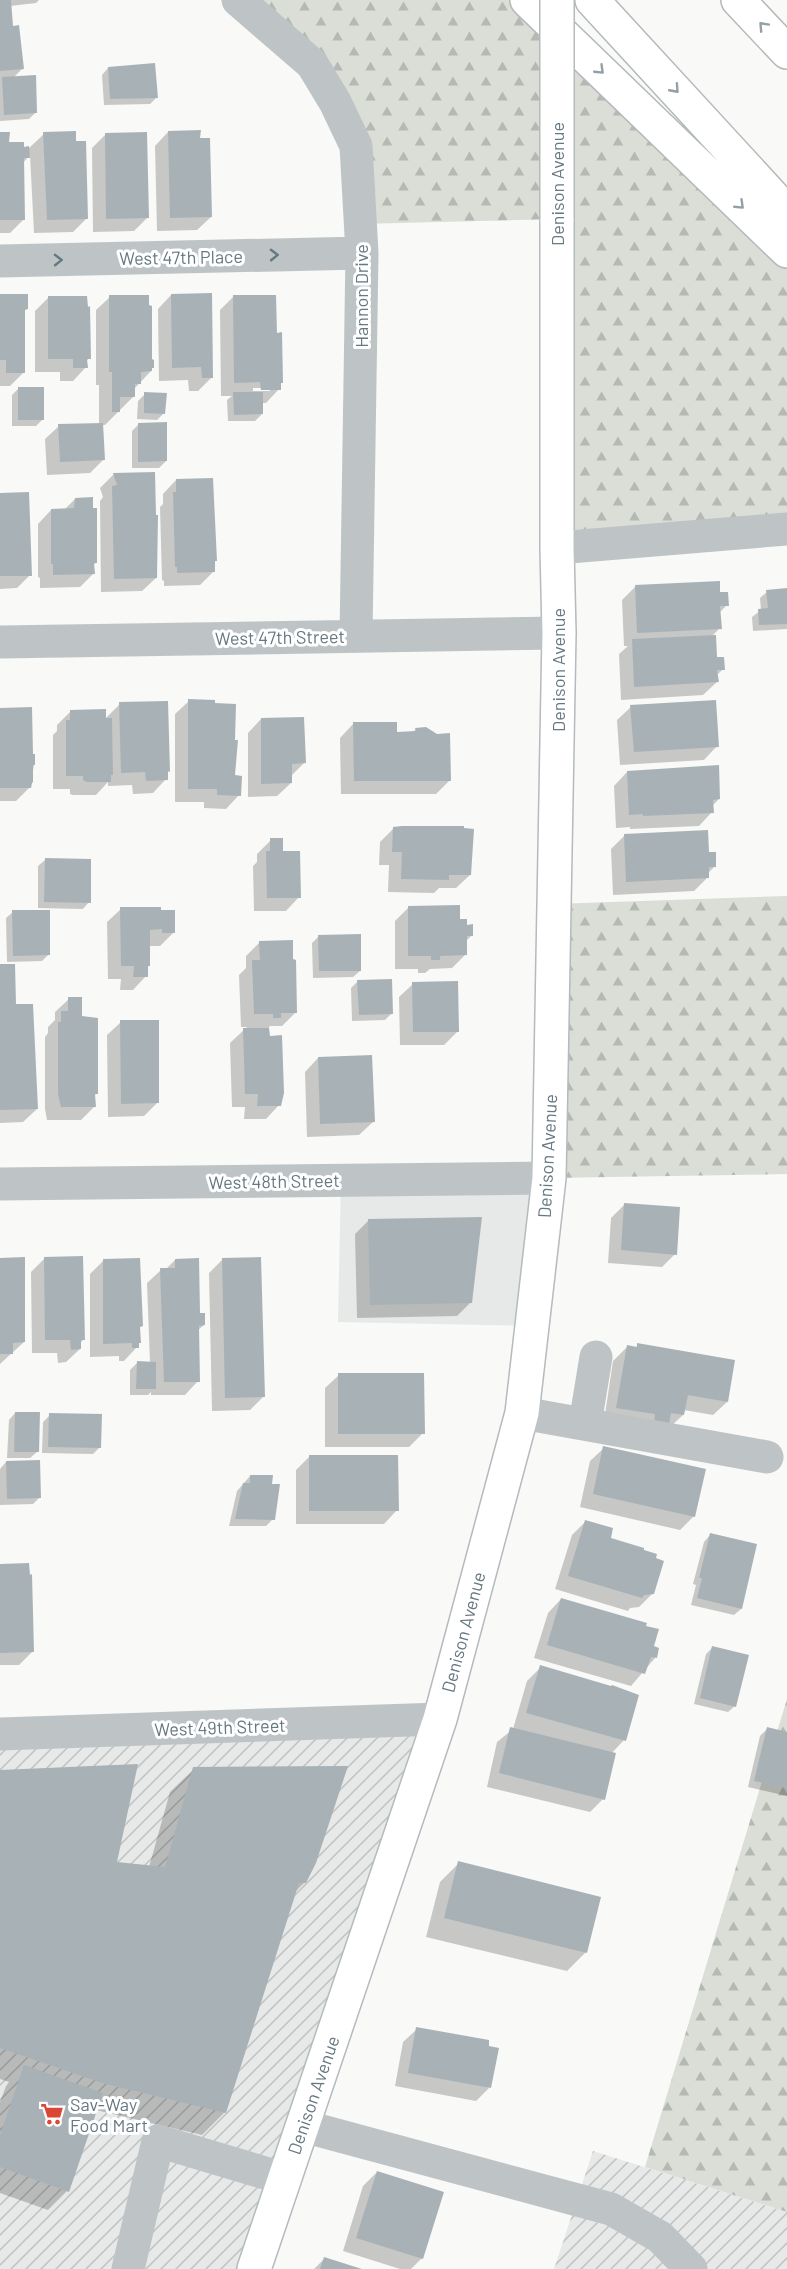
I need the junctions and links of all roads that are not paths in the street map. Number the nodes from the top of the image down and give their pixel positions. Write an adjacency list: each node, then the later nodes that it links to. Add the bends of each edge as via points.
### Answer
1 (238, 0): 9 (street, Hannon Drive, via 312,64 335,102 356,146)
2 (527, 0): 8 (main road, one-way to 8)
3 (557, 0): 12 (main road, Denison Avenue, bridge)
4 (592, 0): 7 (main road, one-way to 7)
5 (738, 0): 6 (main road, one-way to 5)
6 (787, 52)
7 (787, 212)
8 (787, 251)
9 (362, 253): 10 (street, West 47th Place, one-way to 9); 14 (street, Hannon Drive)
10 (0, 261)
11 (787, 529): 12 (street)
12 (557, 548): 13 (main road, Denison Avenue)
13 (559, 633): 14 (street, West 47th Street); 16 (main road, Denison Avenue)
14 (356, 636): 15 (street, West 47th Street)
15 (0, 642)
16 (549, 1178): 17 (street, West 48th Street); 19 (main road, Denison Avenue)
17 (0, 1184)
18 (596, 1357): 20 (street)
19 (522, 1413): 20 (street); 22 (main road, Denison Avenue)
20 (585, 1424): 21 (street)
21 (767, 1457)
22 (440, 1719): 23 (street, West 49th Street); 24 (main road, Denison Avenue)
23 (0, 1734)
24 (303, 2126): 25 (main road, Denison Avenue); 28 (street, via 611,2209 660,2237)
25 (285, 2179): 26 (street, via 158,2141); 27 (main road, Denison Avenue)
26 (128, 2269)
27 (254, 2269)
28 (691, 2269)

